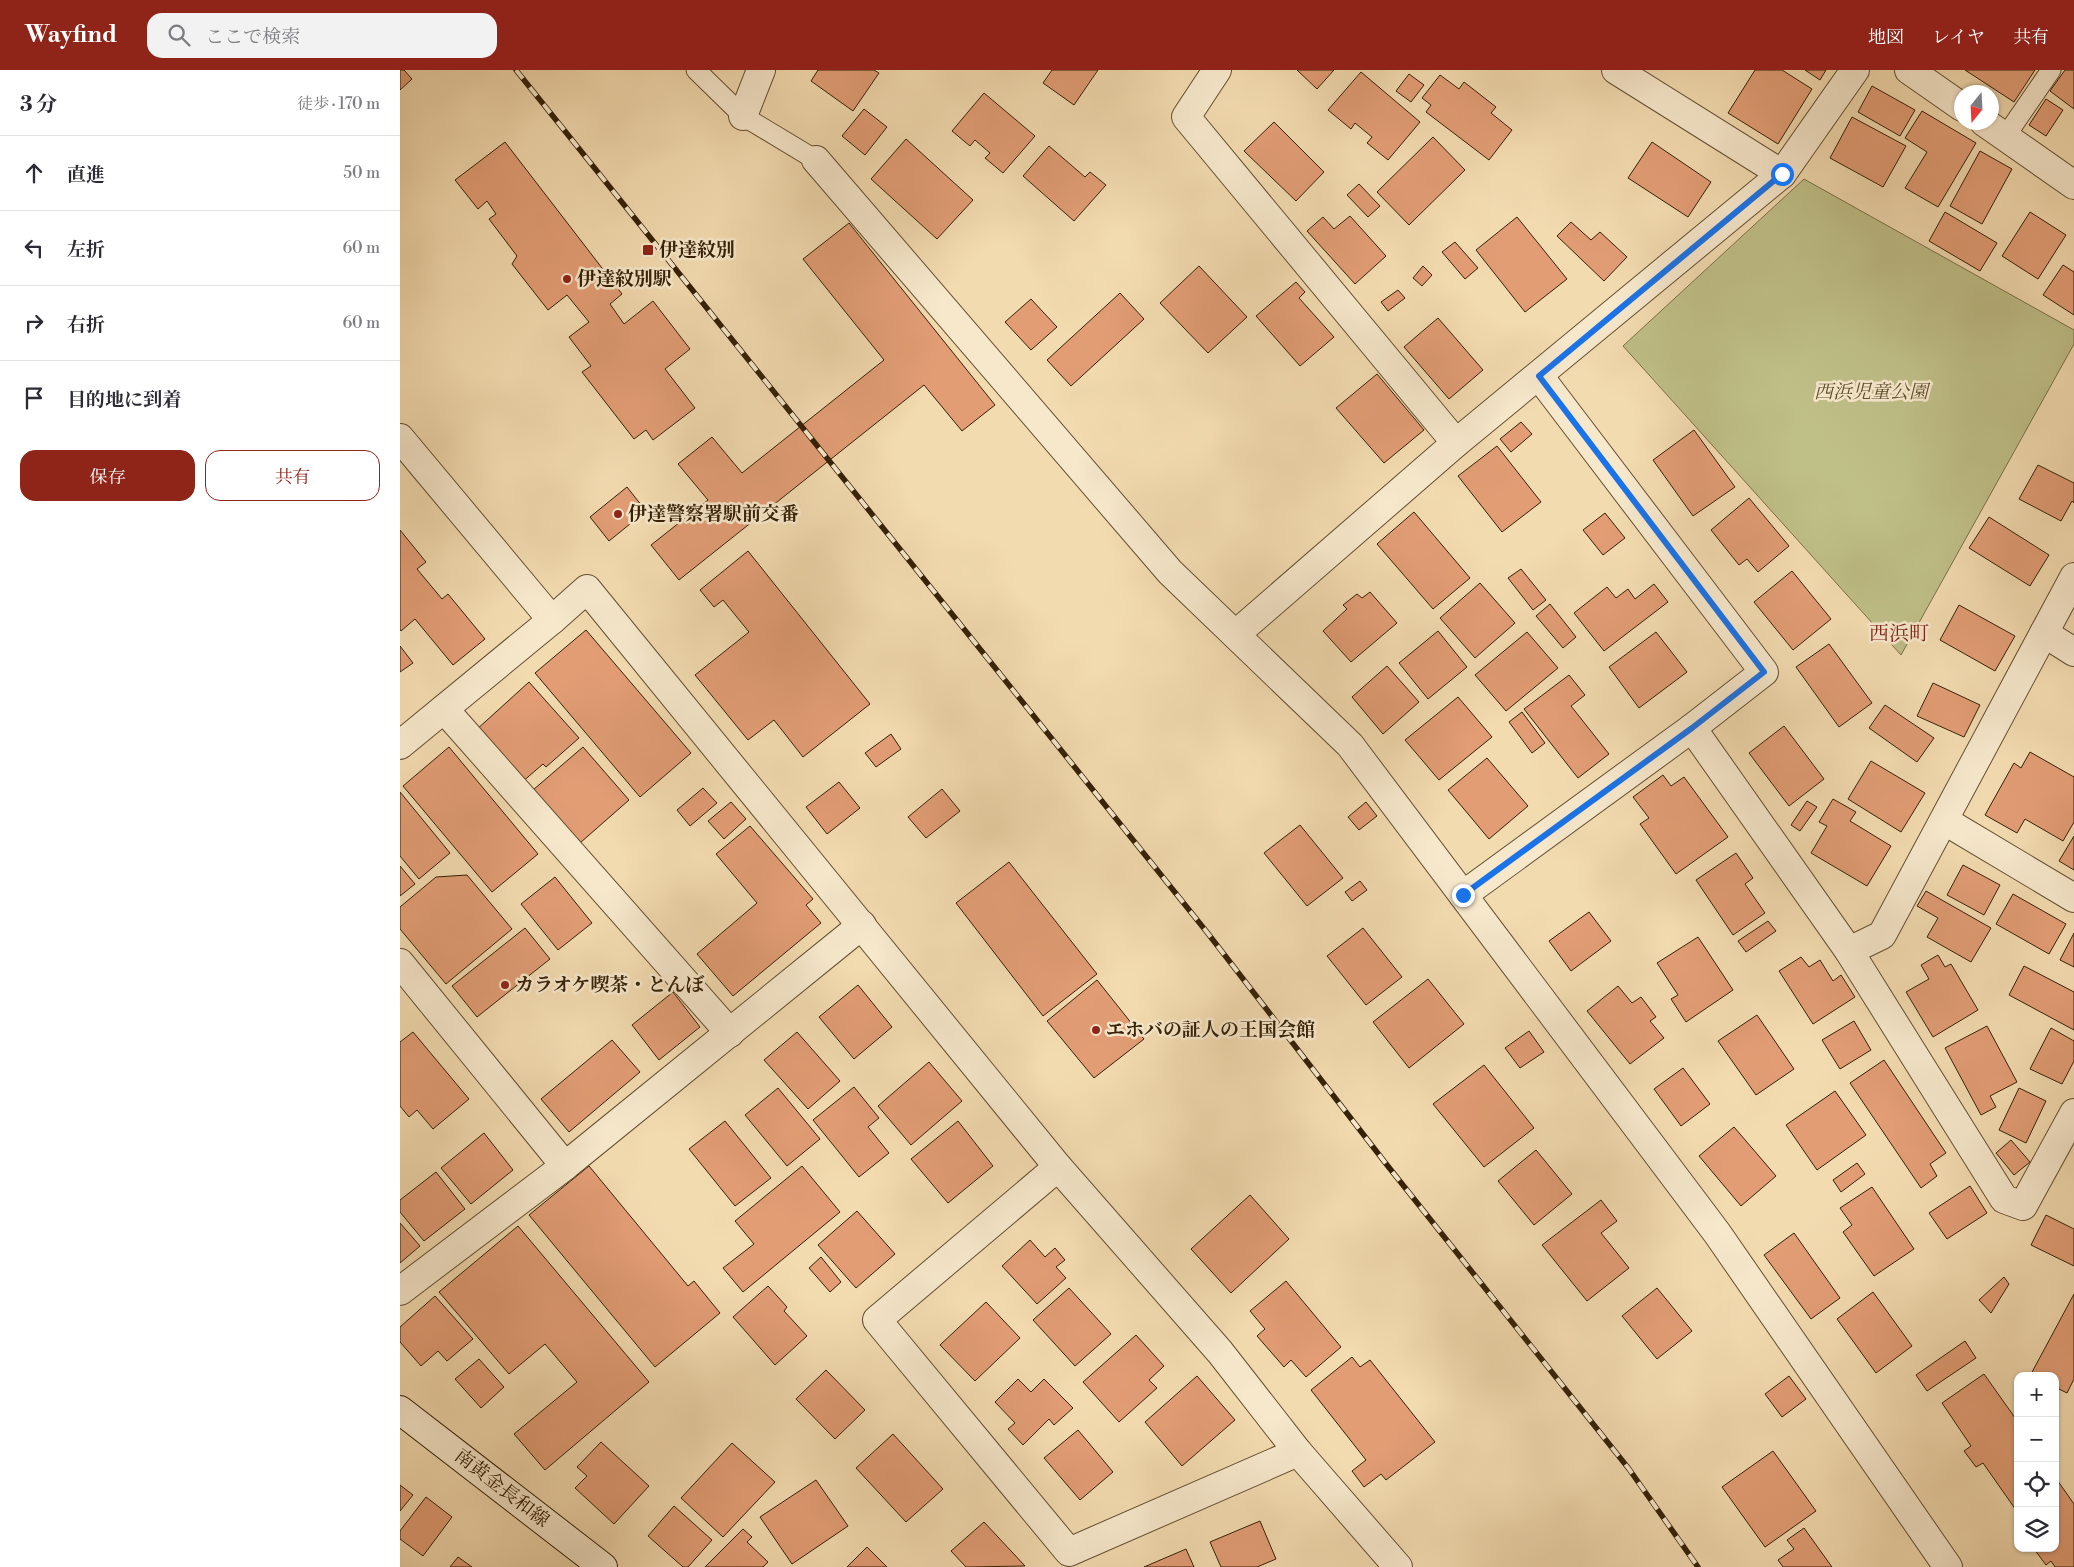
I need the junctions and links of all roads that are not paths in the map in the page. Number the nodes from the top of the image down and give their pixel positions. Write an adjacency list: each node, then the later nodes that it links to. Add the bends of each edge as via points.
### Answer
1 (696, 70): 9 (lane)
2 (761, 70): 9 (street)
3 (1217, 70): 17 (street, via 1186,117)
4 (1616, 70): 13 (street)
5 (1855, 70): 13 (street)
6 (1909, 70): 8 (street)
7 (2051, 70): 10 (lane)
8 (1954, 101)
9 (743, 116): 12 (lane)
10 (1999, 125)
11 (1994, 130): 14 (street)
12 (816, 160): 21 (street, via 1170,572)
13 (1782, 174): 15 (street)
14 (2074, 185)
15 (1539, 376): 17 (street); 24 (street, via 1764,672)
16 (400, 438): 19 (street)
17 (1456, 443): 21 (street)
18 (2074, 577): 20 (street)
19 (552, 620): 23 (street); 29 (street, via 587,589)
20 (2044, 633): 22 (street); 26 (street)
21 (1236, 634): 27 (street, via 1350,745)
22 (2074, 652)
23 (444, 709): 25 (street); 32 (street)
24 (1692, 728): 27 (street); 30 (street)
25 (400, 745)
26 (1945, 821): 28 (street); 30 (street, via 1882,935)
27 (1463, 895): 41 (street, via 1717,1233)
28 (2074, 898)
29 (862, 925): 32 (street); 35 (street)
30 (1849, 951): 33 (street, via 2004,1199 2024,1206)
31 (400, 963): 34 (street)
32 (730, 1032): 34 (street)
33 (2074, 1113)
34 (565, 1166): 36 (street)
35 (1058, 1168): 38 (street, via 1220,1352); 38 (street, via 877,1320 1069,1552)
36 (400, 1291)
37 (400, 1410): 39 (street, 南黄金長和線)
38 (1298, 1452): 40 (street)
39 (603, 1567)
40 (1398, 1567)
41 (1948, 1567)

